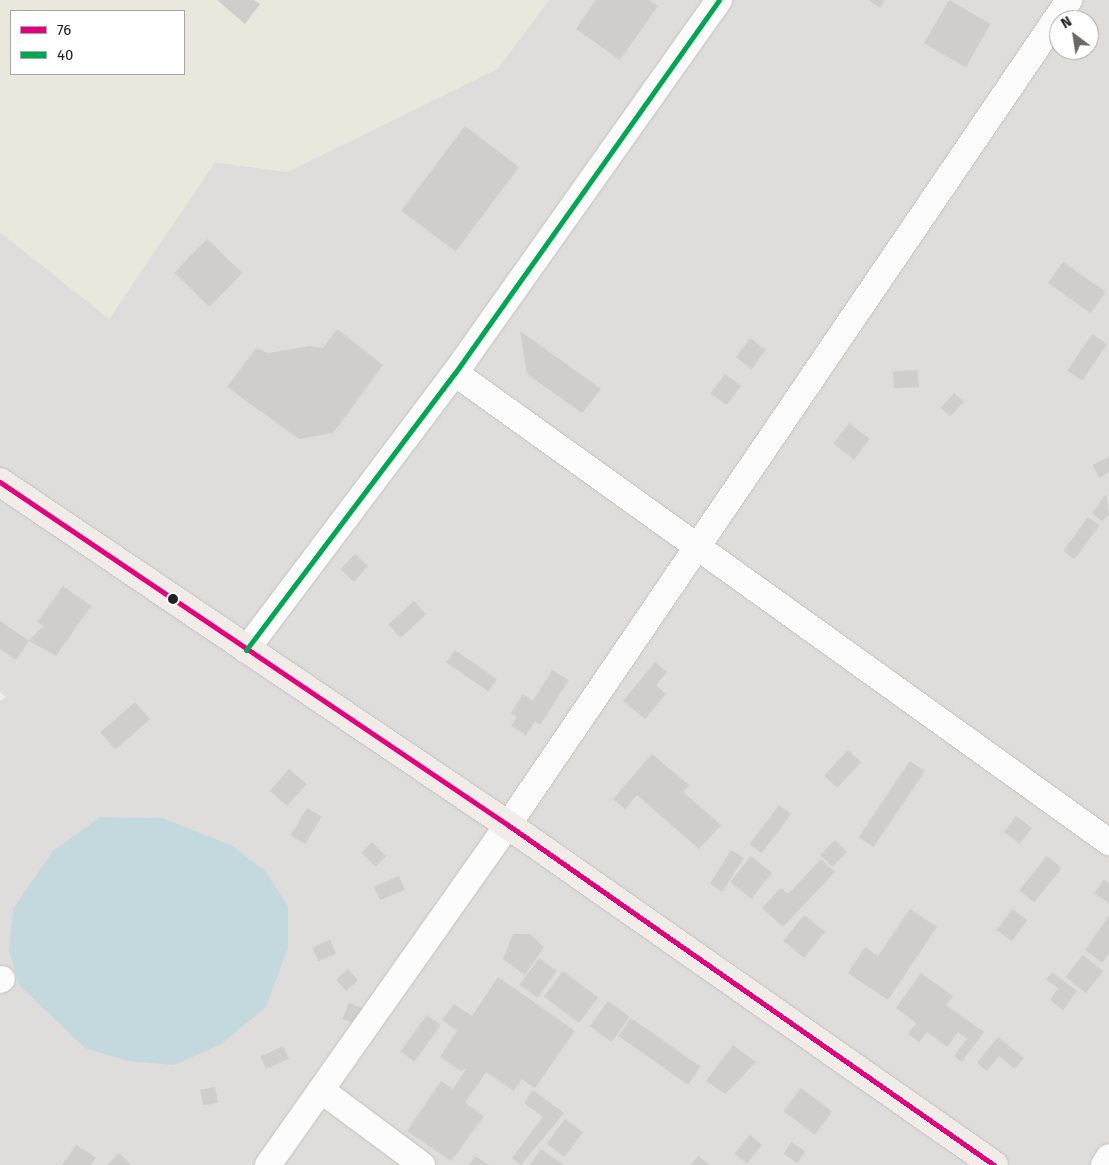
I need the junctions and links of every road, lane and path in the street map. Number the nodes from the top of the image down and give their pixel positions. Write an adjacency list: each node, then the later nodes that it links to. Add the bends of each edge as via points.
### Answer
1 (719, 0): 3 (street)
2 (1069, 0): 5 (street)
3 (455, 373): 5 (street); 6 (street)
4 (0, 482): 6 (main road)
5 (697, 547): 7 (street); 8 (street)
6 (246, 650): 7 (main road)
7 (508, 824): 9 (street); 13 (main road)
8 (1109, 842)
9 (321, 1090): 11 (street); 12 (street)
10 (1109, 1158): 14 (street)
11 (268, 1165)
12 (422, 1165)
13 (994, 1165)
14 (1104, 1165)

